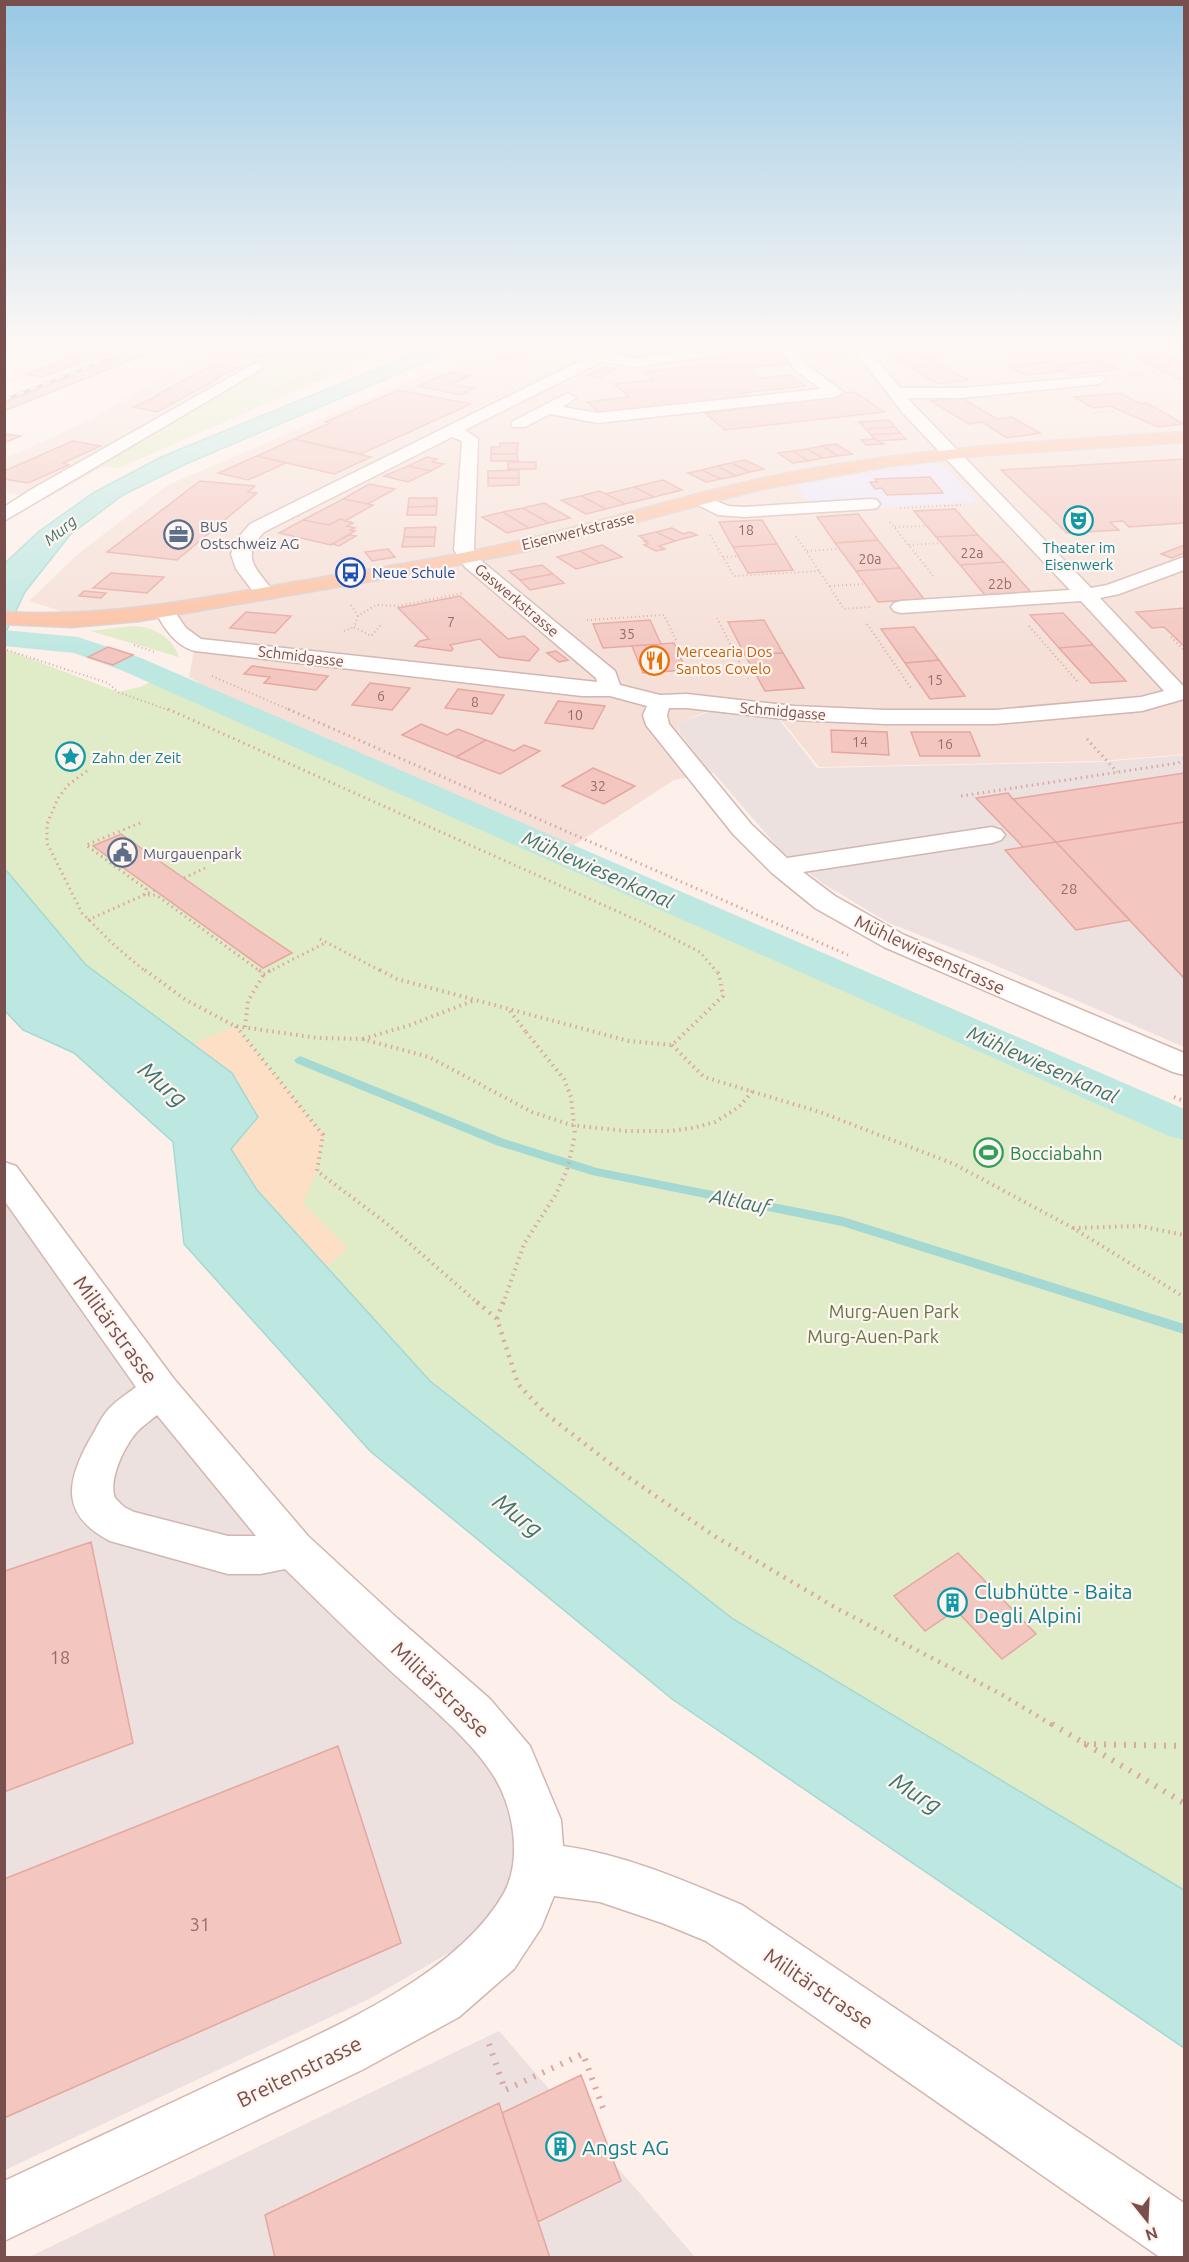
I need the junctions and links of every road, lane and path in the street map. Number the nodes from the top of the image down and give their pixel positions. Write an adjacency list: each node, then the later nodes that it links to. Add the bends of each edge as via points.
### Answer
1 (113, 450): 9 (street)
2 (415, 450): 26 (street, via 319,495 247,537 241,564)
3 (469, 450): 21 (street, Gaswerkstrasse, via 464,550)
4 (946, 450): 6 (street, Schmidgasse)
5 (1011, 450): 6 (main road, Eisenwerkstrasse)
6 (950, 454): 7 (main road, Eisenwerkstrasse, via 826,471); 27 (street, Schmidgasse)
7 (706, 502): 8 (street, via 724,511 744,512); 19 (path, via 700,517); 21 (main road, Eisenwerkstrasse, via 526,545)
8 (871, 504)
9 (4, 516)
10 (888, 518): 12 (path)
11 (926, 526): 12 (path)
12 (895, 527): 15 (path)
13 (795, 533): 17 (path)
14 (941, 543): 15 (path)
15 (908, 545): 29 (path)
16 (840, 549): 17 (path)
17 (806, 551): 22 (path)
18 (738, 556): 19 (path)
19 (723, 557): 22 (path, via 734,576)
20 (1185, 563): 27 (street, via 1112,590)
21 (473, 564): 26 (main road, Eisenwerkstrasse); 44 (street, Gaswerkstrasse, via 607,676)
22 (820, 571): 24 (path)
23 (865, 584): 24 (path)
24 (829, 586): 30 (path, via 844,609)
25 (470, 592): 33 (path, via 398,606 376,605)
26 (265, 594): 32 (main road, Eisenwerkstrasse)
27 (1086, 595): 29 (street); 45 (street, Schmidgasse)
28 (352, 596): 33 (path, via 351,604)
29 (955, 604): 30 (street)
30 (901, 608)
31 (4, 610): 34 (main road, Eisenwerkstrasse)
32 (165, 612): 34 (main road, Eisenwerkstrasse, via 79,620); 44 (street, Schmidgasse, via 178,632 195,645)
33 (358, 616): 40 (path, via 354,627 371,636)
34 (33, 617): 35 (main road, Eisenwerkstrasse)
35 (4, 618)
36 (717, 618): 48 (path)
37 (1022, 619): 47 (path)
38 (586, 620): 41 (path, via 664,615)
39 (867, 624): 49 (path)
40 (381, 625)
41 (677, 642)
42 (7, 650): 70 (path, via 108,683 117,692 160,706 389,807 700,952 719,974 723,996)
43 (211, 676): 63 (path)
44 (610, 689): 46 (street, Schmidgasse)
45 (1183, 696): 47 (street, Schmidgasse)
46 (660, 702): 48 (street, Schmidgasse, via 687,701); 55 (street, Mühlewiesenstrasse, via 655,716 658,725 742,829)
47 (1101, 708): 49 (street, Schmidgasse, via 995,717)
48 (764, 710): 49 (street, Schmidgasse)
49 (932, 717)
50 (1185, 759): 52 (path)
51 (87, 771): 60 (path, via 58,798 47,824 47,843)
52 (961, 796)
53 (140, 823): 59 (path, via 86,845 146,889)
54 (992, 835): 55 (street)
55 (781, 867): 71 (street, Mühlewiesenstrasse, via 825,902 894,941)
56 (206, 868): 57 (path)
57 (184, 878)
58 (155, 890): 59 (path)
59 (144, 895): 60 (path); 64 (path, via 156,895)
60 (88, 920): 67 (path, via 149,974 186,1000)
61 (320, 939): 62 (path)
62 (325, 942): 64 (path); 65 (path, via 397,980)
63 (851, 956)
64 (264, 974): 68 (path, via 248,1001)
65 (475, 1000): 66 (path); 69 (path)
66 (509, 1011): 70 (path, via 629,1041); 77 (path, bridge, via 564,1079 571,1097 575,1135 567,1170 524,1244)
67 (235, 1026): 68 (path); 77 (path, via 323,1135 317,1171 386,1223)
68 (245, 1027): 69 (path, via 318,1038)
69 (362, 1039): 72 (path, via 429,1057 532,1112 571,1125 626,1131 693,1128 715,1122 739,1107)
70 (672, 1045): 72 (path, via 704,1077)
71 (1185, 1065)
72 (754, 1090): 74 (path, via 954,1164)
73 (4, 1174): 78 (street, Militärstrasse)
74 (1073, 1228): 75 (path, via 1140,1226); 76 (path)
75 (1185, 1235)
76 (1185, 1297)
77 (497, 1319): 80 (path, via 518,1384 545,1413 625,1475 716,1537 838,1609 999,1693)
78 (160, 1390): 79 (street, Militärstrasse); 79 (street, via 121,1422 100,1460 93,1476 92,1493 97,1508 125,1528 228,1555 260,1556)
79 (293, 1549): 83 (street, Militärstrasse, via 473,1715 513,1764 536,1820)
80 (1084, 1744): 81 (path); 82 (path)
81 (1185, 1746)
82 (1185, 1803)
83 (539, 1868): 86 (street, Breitenstrasse, via 523,1910 495,1950 440,1998 343,2051); 87 (street, Militärstrasse, via 600,1877 724,1923)
84 (489, 2044): 85 (path, via 505,2090 583,2054)
85 (604, 2111)
86 (4, 2212)
87 (1185, 2238)

